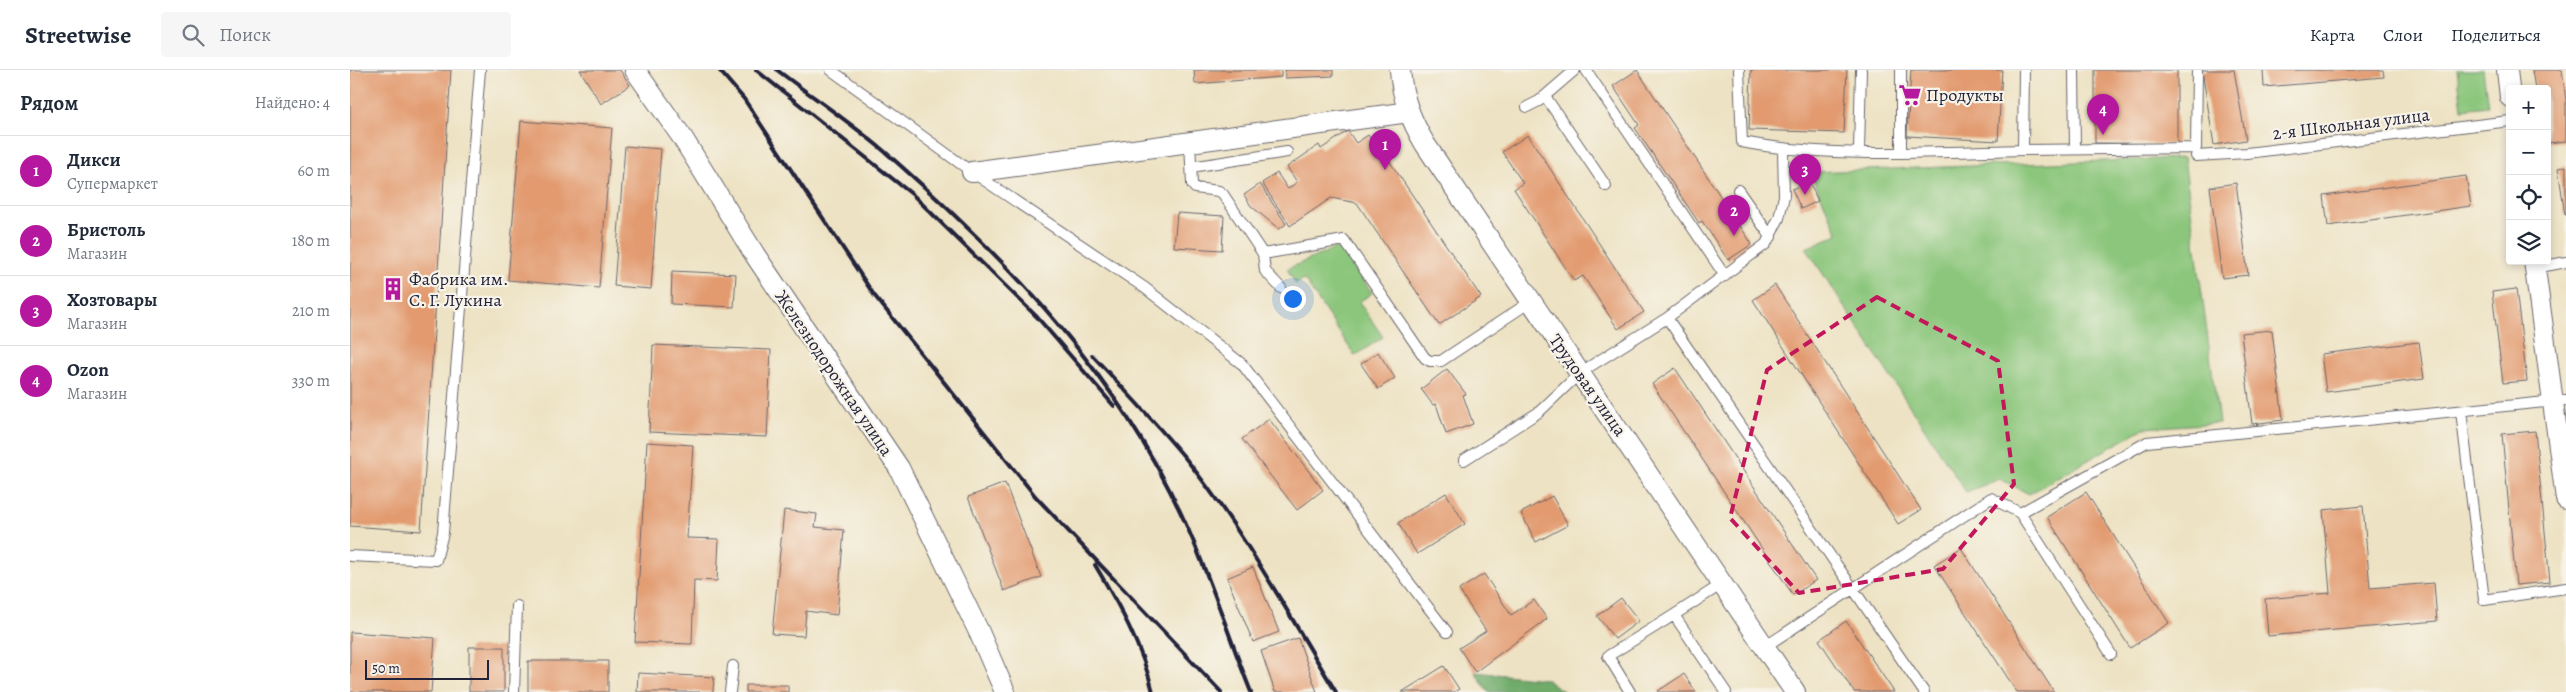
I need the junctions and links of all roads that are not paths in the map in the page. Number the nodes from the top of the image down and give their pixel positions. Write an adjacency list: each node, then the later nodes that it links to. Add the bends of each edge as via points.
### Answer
1 (480, 70): 46 (lane, via 443,533 436,560)
2 (635, 70): 58 (street, Железнодорожная улица, via 899,468)
3 (831, 70): 28 (lane)
4 (1400, 70): 17 (street, Трудовая улица)
5 (1575, 70): 15 (lane)
6 (1586, 70): 36 (lane)
7 (1739, 70): 21 (lane, via 1742,142)
8 (1861, 70): 23 (lane)
9 (1901, 70): 25 (lane)
10 (2024, 70): 22 (lane)
11 (2074, 70): 20 (lane)
12 (2197, 70): 20 (lane, via 2196,148)
13 (2507, 70): 14 (street)
14 (2509, 85)
15 (1545, 96): 16 (lane); 29 (lane)
16 (1527, 107)
17 (1409, 112): 19 (street); 38 (street, Трудовая улица, via 1425,144)
18 (2506, 121): 26 (lane, 2-я Школьная улица, via 2247,153)
19 (1190, 142): 27 (lane); 28 (street)
20 (2075, 149): 22 (lane)
21 (1783, 150): 23 (lane); 31 (lane, via 1784,196)
22 (2023, 150): 25 (lane)
23 (1859, 151): 25 (lane)
24 (1287, 152): 27 (lane)
25 (1901, 152)
26 (2196, 156)
27 (1191, 166): 32 (lane, via 1195,188 1219,190)
28 (972, 172): 52 (lane, via 1145,288 1242,364)
29 (1606, 186)
30 (1738, 190): 31 (lane)
31 (1771, 237): 36 (lane)
32 (1263, 254): 37 (lane, via 1265,271); 38 (lane, via 1344,240 1430,361 1441,361)
33 (2566, 262): 34 (lane)
34 (2551, 263)
35 (2534, 265): 41 (street)
36 (1726, 276): 39 (lane)
37 (1281, 288)
38 (1530, 302): 40 (street, Трудовая улица)
39 (1667, 318): 40 (lane); 49 (lane)
40 (1581, 372): 43 (lane, via 1539,412); 47 (street, Трудовая улица)
41 (2560, 401): 42 (lane); 44 (street)
42 (2461, 411): 45 (lane, via 2147,442); 48 (lane, via 2484,600)
43 (1464, 460)
44 (2566, 499)
45 (2020, 513): 49 (lane, via 1991,498); 54 (lane)
46 (350, 556)
47 (1722, 584): 51 (lane); 53 (street, Трудовая улица)
48 (2566, 588)
49 (1853, 590): 53 (lane); 62 (lane)
50 (517, 606): 56 (lane)
51 (1674, 614): 59 (lane, via 1608,656); 60 (lane)
52 (1447, 632)
53 (1766, 646): 61 (street, Трудовая улица)
54 (2111, 654)
55 (733, 666): 57 (lane)
56 (514, 692)
57 (730, 692)
58 (1005, 692)
59 (1630, 692)
60 (1726, 692)
61 (1796, 692)
62 (1924, 692)

